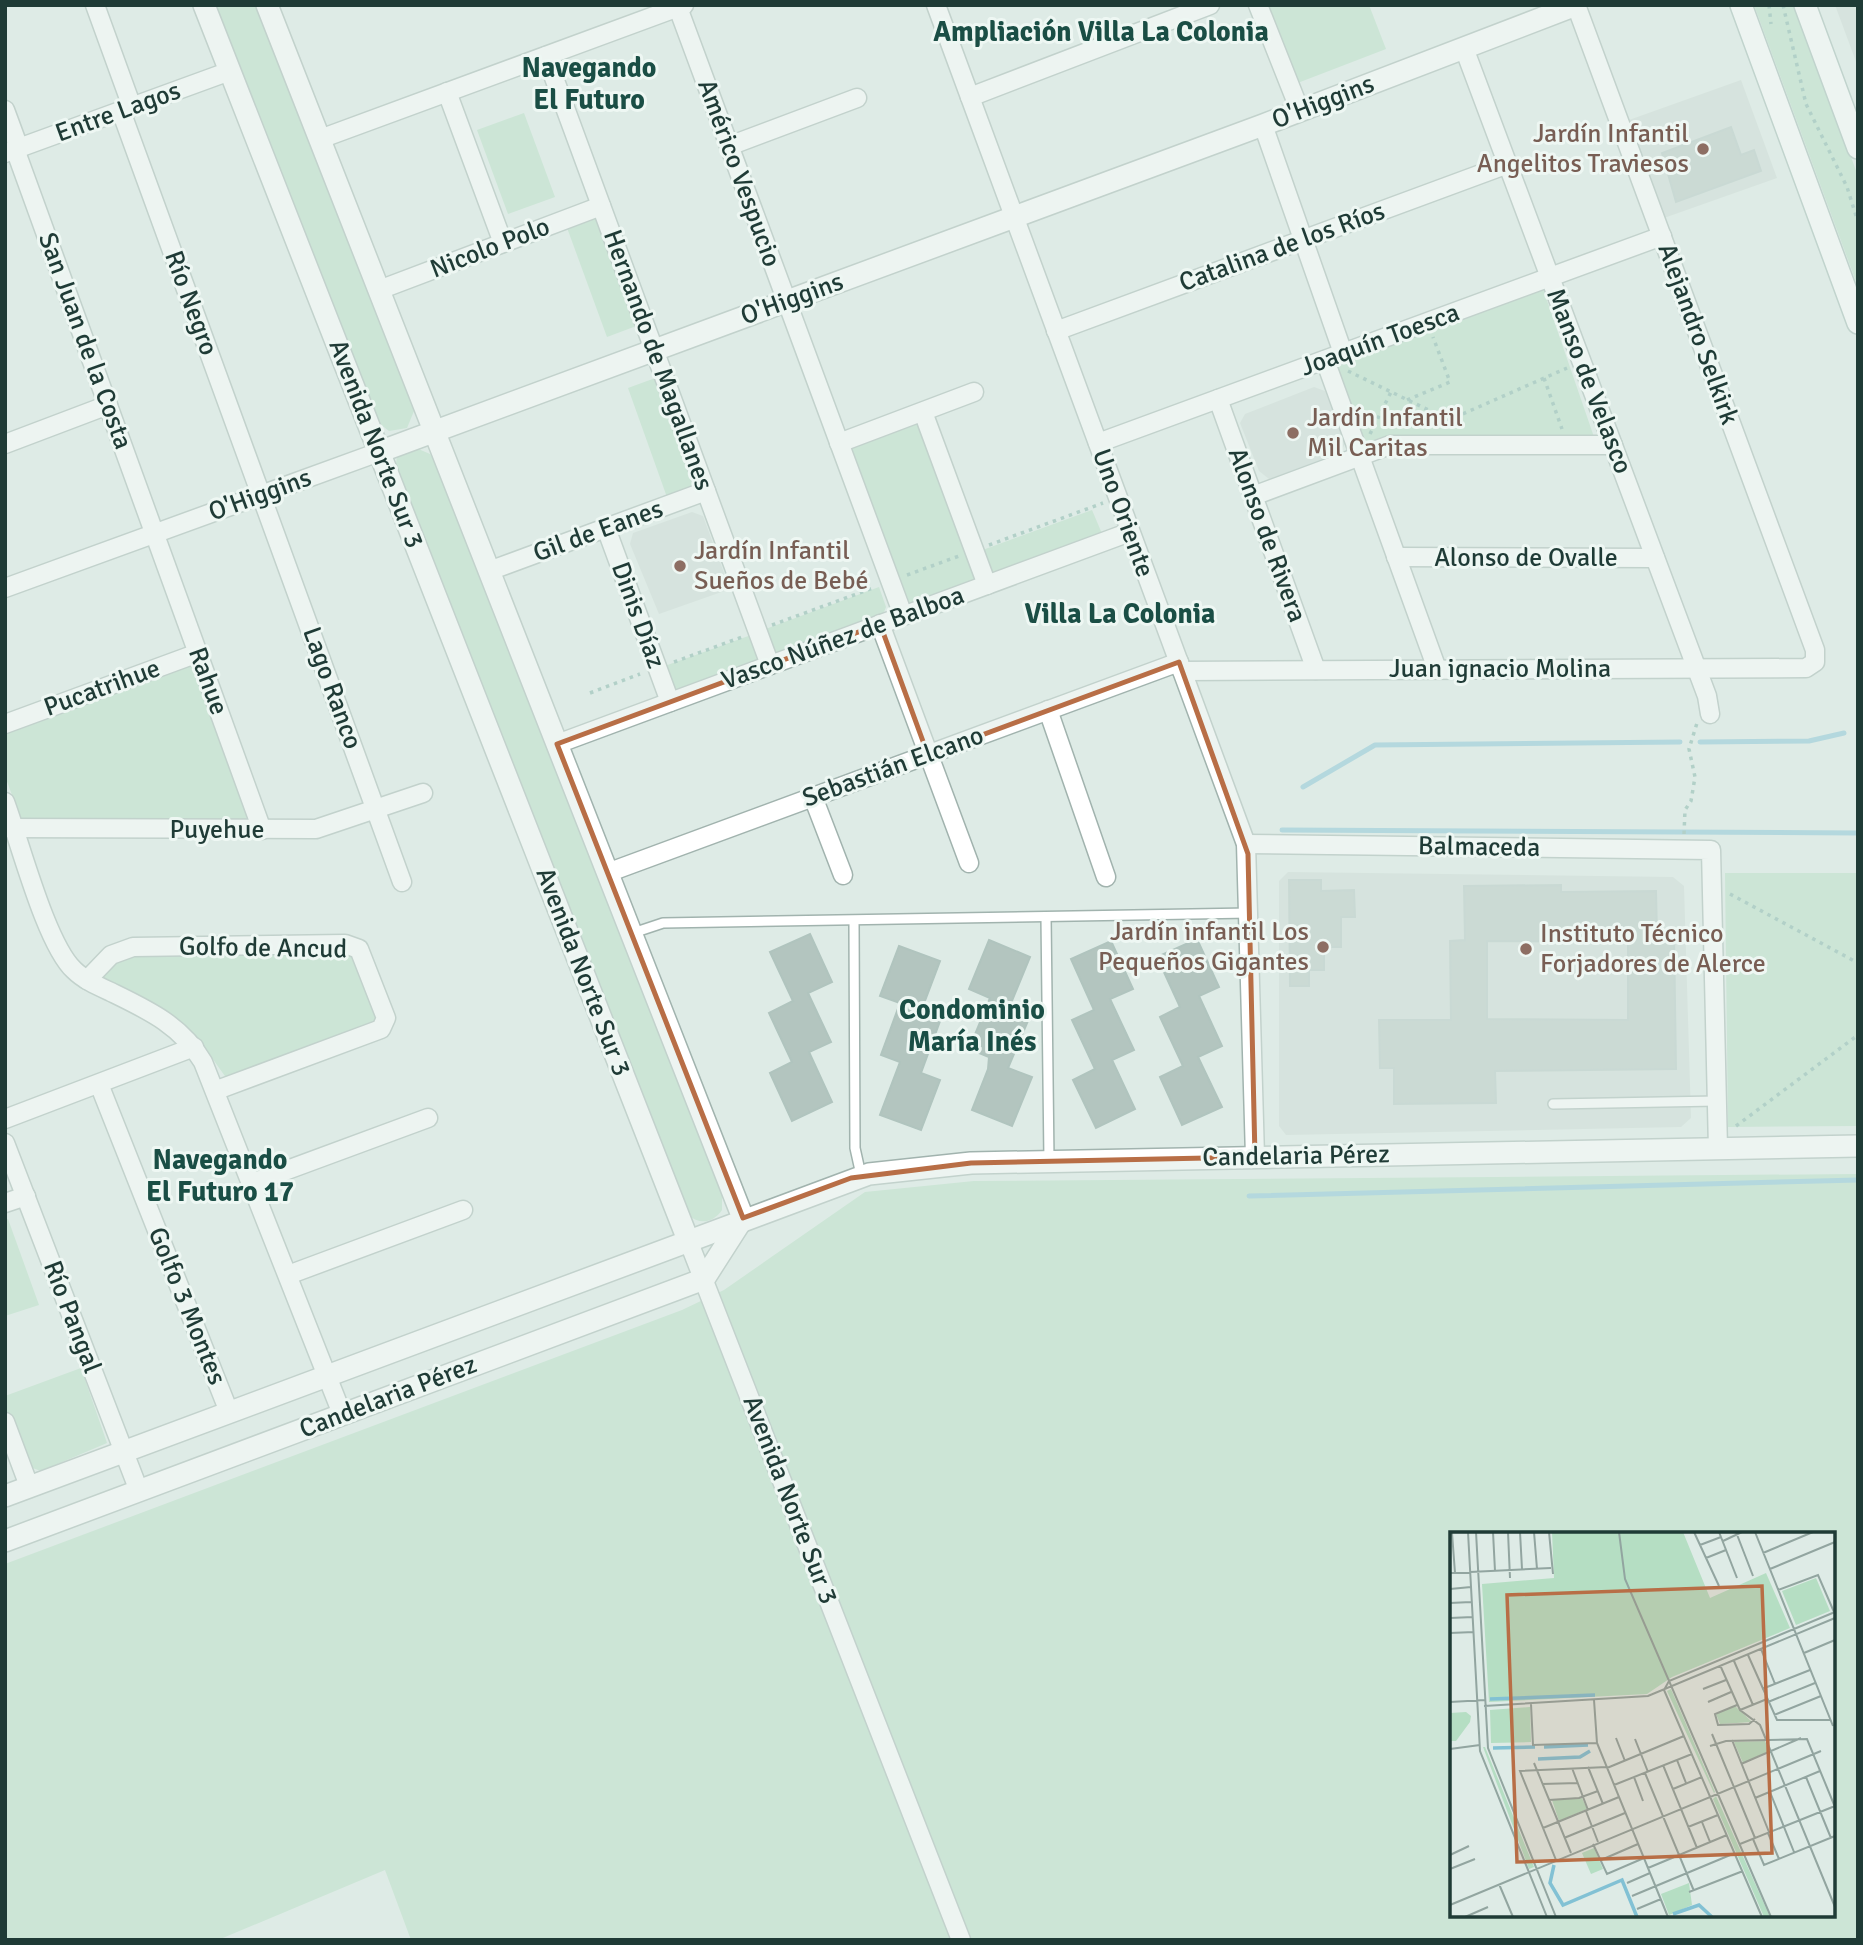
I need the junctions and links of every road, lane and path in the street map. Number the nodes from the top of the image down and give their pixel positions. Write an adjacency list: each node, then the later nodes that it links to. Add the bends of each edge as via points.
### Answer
1 (94, 5): 18 (street, Río Negro)
2 (204, 5): 14 (street, Avenida Norte Sur 3)
3 (936, 5): 16 (street, Uno Oriente)
4 (1210, 5): 16 (street)
5 (1258, 5): 20 (street)
6 (1576, 5): 12 (street, O'Higgins); 30 (street, Alejandro Selkirk)
7 (1741, 5): 37 (street)
8 (1783, 5): 29 (path, via 1806,104 1842,175)
9 (1805, 5): 24 (street)
10 (679, 6): 13 (street); 23 (street, Américo Vespucio)
11 (272, 7): 22 (street)
12 (1464, 48): 20 (street, O'Higgins); 26 (street, Manso de Velasco)
13 (546, 56): 15 (street); 27 (street, Hernando de Magallanes)
14 (230, 71): 18 (street, Entre Lagos); 56 (street, Avenida Norte Sur 3)
15 (447, 92): 22 (street); 32 (street)
16 (970, 97): 28 (street, Uno Oriente)
17 (857, 99): 23 (street)
18 (126, 109): 25 (street, Entre Lagos); 59 (street, Río Negro)
19 (5, 110): 25 (street, San Juan de la Costa)
20 (1300, 111): 21 (street, O'Higgins)
21 (1263, 125): 28 (street, O'Higgins); 31 (street)
22 (320, 139): 34 (street)
23 (729, 146): 35 (street, Américo Vespucio)
24 (1858, 148)
25 (13, 150): 48 (street, San Juan de la Costa)
26 (1508, 164): 31 (street, Catalina de los Ríos); 33 (street, Manso de Velasco)
27 (601, 206): 32 (street, Nicolo Polo); 39 (street, Hernando de Magallanes)
28 (1014, 217): 35 (street, O'Higgins); 38 (street, Uno Oriente)
29 (1858, 222)
30 (1662, 236): 33 (street, Joaquín Toesca); 76 (street, Alejandro Selkirk, via 1815,649)
31 (1303, 240): 38 (street, Catalina de los Ríos); 40 (street)
32 (503, 243): 34 (street, Nicolo Polo)
33 (1550, 277): 36 (street, Joaquín Toesca); 42 (street, Manso de Velasco)
34 (379, 290): 50 (street)
35 (787, 302): 39 (street, O'Higgins); 51 (street, Américo Vespucio)
36 (1428, 322): 40 (street, Joaquín Toesca); 47 (path, via 1450,382)
37 (1858, 323)
38 (1056, 331): 52 (street, Uno Oriente)
39 (654, 350): 50 (street, O'Higgins); 58 (street, Hernando de Magallanes)
40 (1343, 353): 41 (street, Joaquín Toesca)
41 (1325, 360): 45 (path); 46 (street, Joaquín Toesca); 57 (street)
42 (1582, 362): 43 (path); 55 (street, Manso de Velasco)
43 (1544, 379): 47 (path, via 1449,420); 54 (path)
44 (974, 392): 49 (street)
45 (1391, 392): 47 (path); 57 (path)
46 (1218, 399): 52 (street, Joaquín Toesca); 60 (street, Alonso de Rivera)
47 (1407, 400)
48 (108, 405): 53 (street); 64 (street, San Juan de la Costa)
49 (923, 412): 51 (street); 65 (street)
50 (434, 432): 56 (street, O'Higgins); 68 (street)
51 (839, 443): 69 (street, Américo Vespucio)
52 (1098, 443): 61 (street, Uno Oriente)
53 (5, 444)
54 (1567, 444): 55 (street); 57 (street, via 1398,444)
55 (1613, 445): 67 (street, Manso de Velasco)
56 (379, 452): 59 (street, O'Higgins); 129 (street, Avenida Norte Sur 3)
57 (1360, 456): 60 (street); 66 (street)
58 (706, 491): 62 (street, Gil de Eanes); 74 (street, Hernando de Magallanes)
59 (261, 494): 64 (street, O'Higgins); 93 (street, Lago Ranco)
60 (1253, 496): 82 (street, Alonso de Rivera)
61 (1118, 497): 63 (street, Uno Oriente); 65 (path)
62 (606, 528): 68 (street, Gil de Eanes); 79 (street, Dinis Díaz)
63 (1130, 532): 70 (street, Vasco Núñez de Balboa); 78 (street, Uno Oriente)
64 (155, 533): 71 (street, O'Higgins); 75 (street, Rahue)
65 (974, 551): 69 (path); 70 (street)
66 (1396, 558): 67 (street, Alonso de Ovalle); 81 (street)
67 (1655, 558): 80 (street, Manso de Velasco)
68 (489, 571): 88 (street)
69 (891, 581): 72 (street, Américo Vespucio); 74 (path)
70 (987, 585): 72 (street, Vasco Núñez de Balboa)
71 (5, 587)
72 (903, 615): 73 (street, Vasco Núñez de Balboa)
73 (880, 624): 77 (street, Vasco Núñez de Balboa); 89 (street)
74 (757, 631): 77 (street, Hernando de Magallanes); 79 (path)
75 (198, 653): 87 (street, Pucatrihue); 96 (street, Rahue)
76 (1815, 662): 80 (street, Juan ignacio Molina, via 1806,668)
77 (770, 665): 84 (street, Vasco Núñez de Balboa)
78 (1180, 666): 82 (street, Juan ignacio Molina); 85 (street, Sebastián Elcano); 97 (street, Uno Oriente)
79 (657, 668): 83 (path); 84 (street, Dinis Díaz)
80 (1696, 668): 81 (street, Juan ignacio Molina); 86 (street, Manso de Velasco)
81 (1437, 669): 82 (street, Juan ignacio Molina)
82 (1316, 670)
83 (590, 693)
84 (670, 702): 88 (street, Vasco Núñez de Balboa)
85 (1048, 710): 89 (street, Sebastián Elcano); 101 (street)
86 (1710, 714): 94 (path, via 1697,723 1690,744 1695,777)
87 (5, 724)
88 (556, 744): 99 (street)
89 (928, 755): 91 (street, Sebastián Elcano); 98 (street)
90 (423, 793): 93 (street, Puyehue)
91 (813, 797): 99 (street, Sebastián Elcano); 100 (street)
92 (5, 802): 95 (street)
93 (376, 811): 96 (street, Puyehue, via 316,829); 102 (street, Lago Ranco)
94 (1684, 827)
95 (10, 828): 96 (street, Puyehue); 109 (street, via 52,936 68,963)
96 (261, 830)
97 (1246, 844): 103 (street, Balmaceda, via 1711,850); 104 (street, Uno Oriente)
98 (969, 863)
99 (607, 873): 107 (street)
100 (843, 875)
101 (1106, 877)
102 (402, 882)
103 (1712, 884): 108 (path); 114 (street)
104 (1250, 913): 105 (lane); 121 (street, Uno Oriente)
105 (1046, 917): 106 (lane); 122 (lane)
106 (854, 921): 107 (lane, via 660,923); 123 (lane, via 855,1148)
107 (631, 933): 128 (street)
108 (1858, 963)
109 (87, 980): 111 (street, via 162,1018); 113 (street, Golfo de Ancud, via 111,955 133,947 345,944 359,949 386,1018 384,1026)
110 (1858, 1035): 118 (path)
111 (194, 1047): 112 (street); 113 (street)
112 (99, 1084): 117 (street); 133 (street, Golfo 3 Montes)
113 (217, 1090): 124 (street)
114 (1717, 1101): 115 (lane); 118 (street)
115 (1553, 1104)
116 (428, 1118): 124 (street)
117 (5, 1119)
118 (1723, 1140): 120 (street, Candelaria Pérez); 121 (street, Candelaria Pérez)
119 (5, 1143): 125 (street, Río Pangal)
120 (1858, 1146)
121 (1255, 1157): 122 (street, Candelaria Pérez)
122 (1049, 1161): 123 (street, Candelaria Pérez, via 971,1163)
123 (861, 1175): 128 (street, Candelaria Pérez)
124 (252, 1183): 130 (street)
125 (26, 1196): 126 (street); 136 (street, Río Pangal)
126 (5, 1203)
127 (463, 1210): 130 (street)
128 (743, 1218): 129 (street, Candelaria Pérez); 131 (street)
129 (688, 1240): 131 (street, Avenida Norte Sur 3); 132 (street, Candelaria Pérez)
130 (288, 1275): 132 (street)
131 (704, 1279): 134 (street, Candelaria Pérez); 141 (street, Avenida Norte Sur 3)
132 (327, 1375): 133 (street, Candelaria Pérez); 134 (street)
133 (229, 1412): 136 (street, Candelaria Pérez)
134 (342, 1414): 138 (street, Candelaria Pérez)
135 (5, 1422): 137 (street)
136 (124, 1451): 137 (street, Candelaria Pérez); 138 (street, Río Pangal)
137 (29, 1486): 139 (street, Candelaria Pérez)
138 (139, 1491): 140 (street, Candelaria Pérez)
139 (5, 1496)
140 (5, 1541)
141 (961, 1940)

